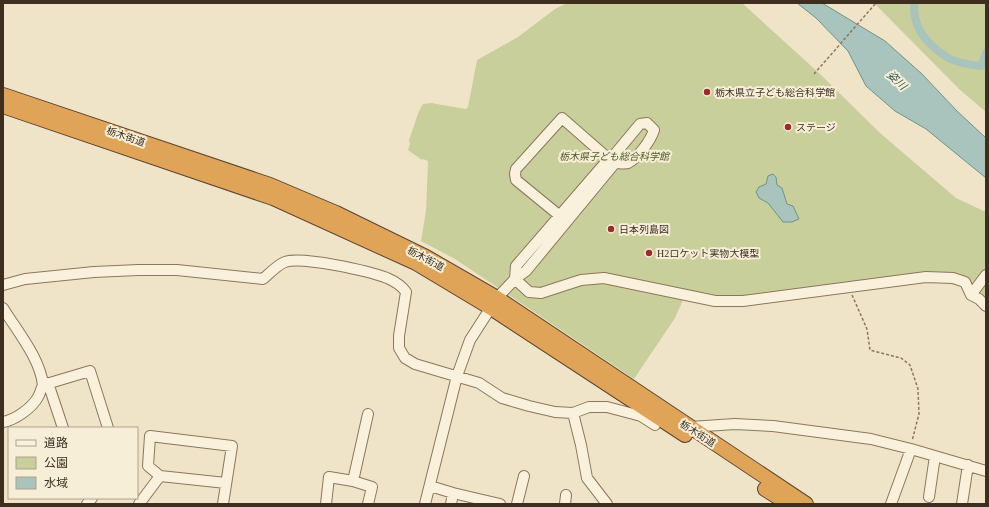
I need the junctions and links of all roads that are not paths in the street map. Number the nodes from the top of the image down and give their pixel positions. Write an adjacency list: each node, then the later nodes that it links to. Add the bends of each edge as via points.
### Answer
1 (3, 95): 10 (highway, 栃木街道, via 284,191 336,213 426,257)
2 (3, 106): 10 (highway, 栃木街道, via 273,198 416,263)
3 (610, 160): 4 (street); 4 (street, via 562,118 516,169 516,180); 6 (street, via 640,124 647,123 654,130 652,138 628,163 615,163 526,271)
4 (560, 216): 6 (street, via 516,266)
5 (986, 275): 7 (street); 9 (street)
6 (515, 279): 9 (street, via 529,292 541,293 581,280 604,278 715,301 744,301 926,277 953,278 965,282); 10 (street)
7 (986, 281)
8 (3, 285): 13 (street, via 25,279 138,270 177,270 263,279 284,262 299,260 346,267 386,278 403,288 406,292 399,348 405,358 415,364)
9 (971, 295): 11 (street, via 979,298)
10 (494, 303): 13 (street, via 470,340); 21 (highway, 栃木街道); 42 (highway, 栃木街道)
11 (986, 306)
12 (3, 308): 14 (street, via 31,353)
13 (458, 376): 15 (street, via 479,383 502,398 555,412); 30 (street)
14 (46, 384): 17 (street, via 38,398 25,411 10,421); 19 (street); 20 (street, via 90,370)
15 (573, 413): 18 (street, via 589,407 607,407 641,416); 41 (street, via 587,478)
16 (368, 414): 28 (street)
17 (3, 422)
18 (655, 424)
19 (63, 427)
20 (108, 427)
21 (690, 427): 22 (street, via 735,424 773,426 871,439); 43 (highway, 栃木街道)
22 (911, 449): 23 (street); 44 (street)
23 (935, 456): 24 (street); 32 (street)
24 (968, 465): 25 (street); 45 (street)
25 (986, 471)
26 (160, 476): 29 (street); 29 (street, via 148,466 150,436 232,446); 33 (street)
27 (524, 476): 40 (street)
28 (353, 481): 35 (street, via 329,478); 36 (street, via 372,487)
29 (226, 483): 34 (street)
30 (430, 486): 31 (street); 37 (street)
31 (453, 493): 38 (street); 39 (street)
32 (929, 497)
33 (139, 504)
34 (223, 504)
35 (326, 504)
36 (368, 504)
37 (425, 504)
38 (451, 504)
39 (496, 504)
40 (517, 504)
41 (607, 504)
42 (789, 504)
43 (806, 504)
44 (891, 504)
45 (962, 504)

